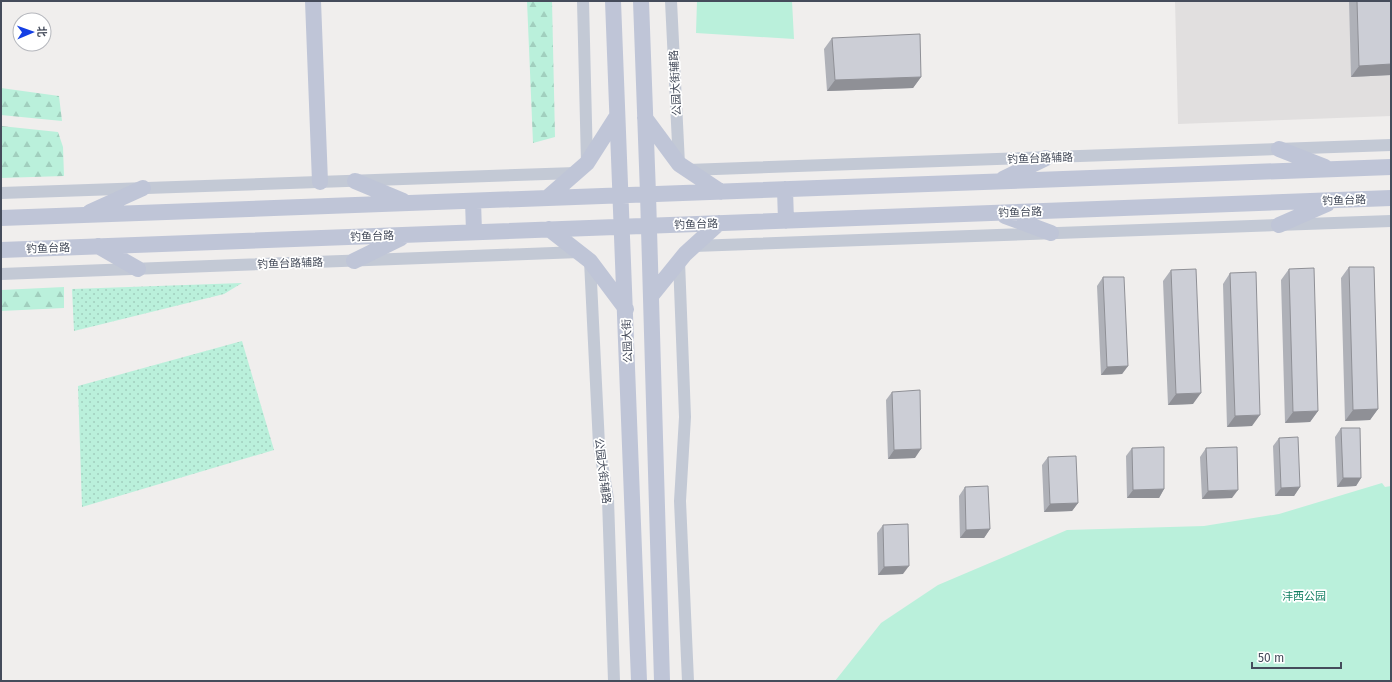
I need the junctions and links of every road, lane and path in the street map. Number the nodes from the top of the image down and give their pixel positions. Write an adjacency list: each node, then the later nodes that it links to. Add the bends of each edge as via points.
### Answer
1 (313, 1): 16 (main road)
2 (583, 1): 13 (street)
3 (613, 1): 6 (main road, 公园大街)
4 (641, 1): 7 (main road)
5 (671, 1): 11 (street, 公园大街辅路)
6 (617, 116): 13 (main road); 23 (main road, 公园大街)
7 (646, 118): 11 (main road); 22 (main road)
8 (1391, 145): 9 (street, 钓鱼台路辅路)
9 (1279, 149): 10 (street, 钓鱼台路辅路); 14 (main road)
10 (1046, 158): 11 (street, 钓鱼台路辅路); 17 (main road)
11 (684, 167): 20 (main road)
12 (1391, 167): 14 (main road)
13 (582, 168): 15 (street); 24 (main road)
14 (1330, 169): 17 (main road)
15 (356, 181): 16 (street); 28 (main road)
16 (320, 182): 18 (street)
17 (998, 182): 19 (main road)
18 (143, 188): 21 (street); 30 (main road)
19 (785, 189): 20 (main road); 32 (main road)
20 (721, 192): 22 (main road)
21 (1, 193)
22 (648, 194): 23 (main road); 36 (main road)
23 (620, 196): 24 (main road); 37 (main road, 公园大街)
24 (547, 198): 27 (main road)
25 (1391, 198): 26 (main road, 钓鱼台路)
26 (1336, 200): 29 (main road, 钓鱼台路); 35 (main road)
27 (473, 201): 28 (main road); 39 (main road)
28 (408, 203): 30 (main road)
29 (998, 213): 32 (main road, 钓鱼台路); 40 (main road)
30 (82, 215): 31 (main road)
31 (1, 218)
32 (786, 220): 34 (main road, 钓鱼台路)
33 (1391, 221): 35 (street)
34 (720, 223): 36 (main road, 钓鱼台路); 43 (main road)
35 (1279, 225): 40 (street)
36 (648, 226): 37 (main road, 钓鱼台路); 50 (main road)
37 (622, 227): 38 (main road, 钓鱼台路); 51 (main road, 公园大街)
38 (549, 230): 39 (main road, 钓鱼台路); 45 (main road)
39 (474, 232): 41 (main road, 钓鱼台路)
40 (1051, 233): 43 (street)
41 (408, 235): 42 (main road, 钓鱼台路); 46 (main road)
42 (98, 246): 44 (main road, 钓鱼台路); 48 (main road)
43 (694, 246): 47 (main road)
44 (1, 250)
45 (585, 257): 46 (street, 钓鱼台路辅路); 51 (main road); 52 (street, 公园大街辅路, via 598,445 608,499)
46 (354, 261): 48 (street, 钓鱼台路辅路)
47 (679, 261): 50 (main road); 55 (street, via 684,417 680,501)
48 (138, 269): 49 (street, 钓鱼台路辅路)
49 (1, 274)
50 (650, 296): 54 (main road)
51 (626, 309): 53 (main road, 公园大街)
52 (614, 681)
53 (639, 681)
54 (662, 681)
55 (688, 681)

